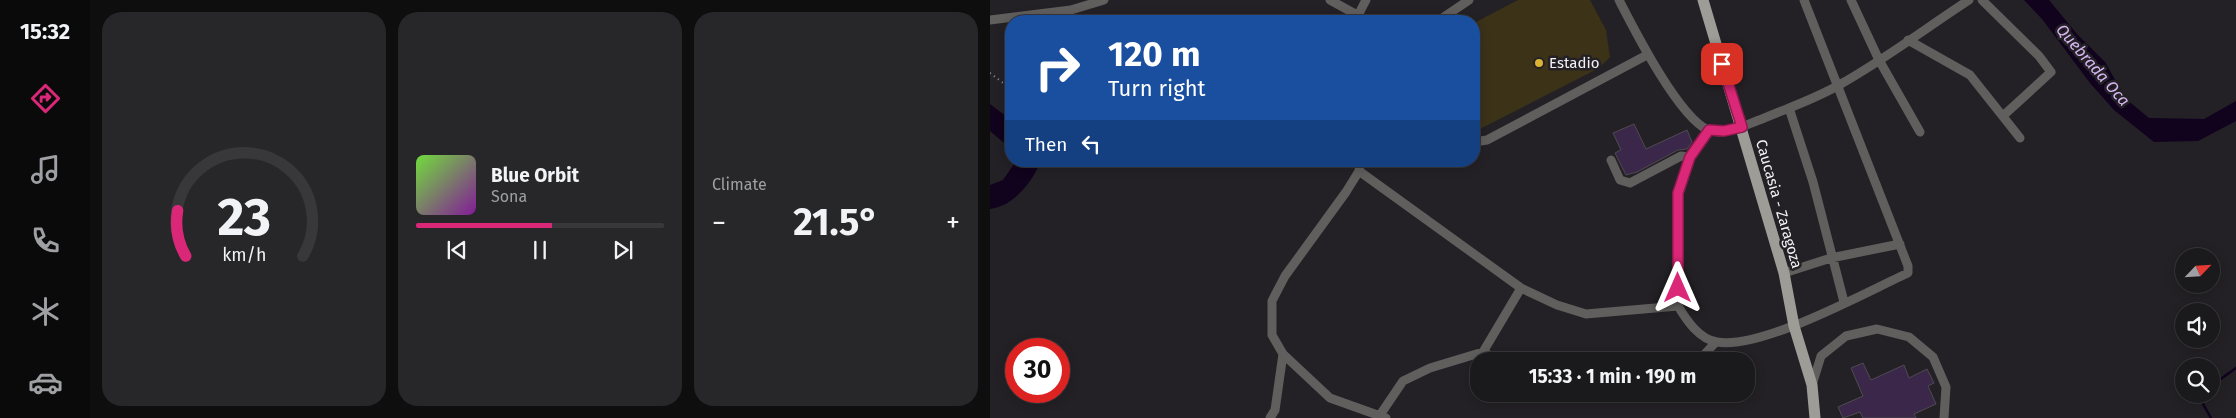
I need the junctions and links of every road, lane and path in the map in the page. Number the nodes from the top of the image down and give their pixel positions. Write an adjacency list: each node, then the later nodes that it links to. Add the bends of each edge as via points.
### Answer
1 (1104, 0): 11 (street, via 1071,10)
2 (1330, 0): 12 (street)
3 (1366, 0): 13 (street)
4 (1469, 0): 14 (street)
5 (1619, 0): 18 (street)
6 (1703, 0): 25 (main road, Caucasia - Zaragoza)
7 (1804, 0): 22 (street)
8 (1851, 0): 19 (street)
9 (1968, 0): 17 (street)
10 (1982, 0): 24 (street, via 2051,72)
11 (1030, 15)
12 (1351, 15)
13 (1359, 15)
14 (1447, 15)
15 (1005, 18): 16 (street)
16 (990, 20)
17 (1908, 40): 19 (street); 24 (street, via 1970,76)
18 (1647, 56): 26 (street, via 1691,117); 29 (street)
19 (1879, 60): 22 (street); 27 (street)
20 (990, 73): 21 (path)
21 (1005, 84)
22 (1838, 86): 23 (street); 34 (street)
23 (1789, 108): 25 (street); 35 (street, via 1813,182)
24 (2004, 115): 28 (street)
25 (1742, 127): 26 (street); 36 (main road, Caucasia - Zaragoza)
26 (1709, 130): 30 (street)
27 (1920, 132)
28 (2020, 138)
29 (1480, 141)
30 (1690, 157): 31 (street, via 1681,156 1630,183 1620,180); 39 (street, via 1678,193)
31 (1611, 160)
32 (1359, 167): 44 (street, via 1346,192 1285,276 1272,301 1272,335)
33 (1361, 167): 37 (street)
34 (1900, 244): 35 (street); 38 (street, via 1908,273)
35 (1831, 258): 36 (street); 38 (street)
36 (1784, 273): 40 (main road, Caucasia - Zaragoza)
37 (1521, 288): 39 (street, via 1556,305 1586,314); 42 (street)
38 (1844, 302): 40 (street)
39 (1678, 306): 41 (street, via 1687,322)
40 (1794, 326): 41 (street, via 1749,340); 46 (main road, Caucasia - Zaragoza)
41 (1716, 342): 43 (street)
42 (1484, 352)
43 (1707, 352)
44 (1283, 354): 47 (street, via 1330,398); 48 (street, via 1275,410)
45 (1470, 356): 47 (street, via 1430,368 1403,381)
46 (1812, 385): 49 (main road, Caucasia - Zaragoza); 50 (street, via 1821,356 1846,336 1877,329 1885,331 1908,337 1933,358 1946,387)
47 (1383, 417)
48 (1270, 418)
49 (1815, 418)
50 (1944, 418)

